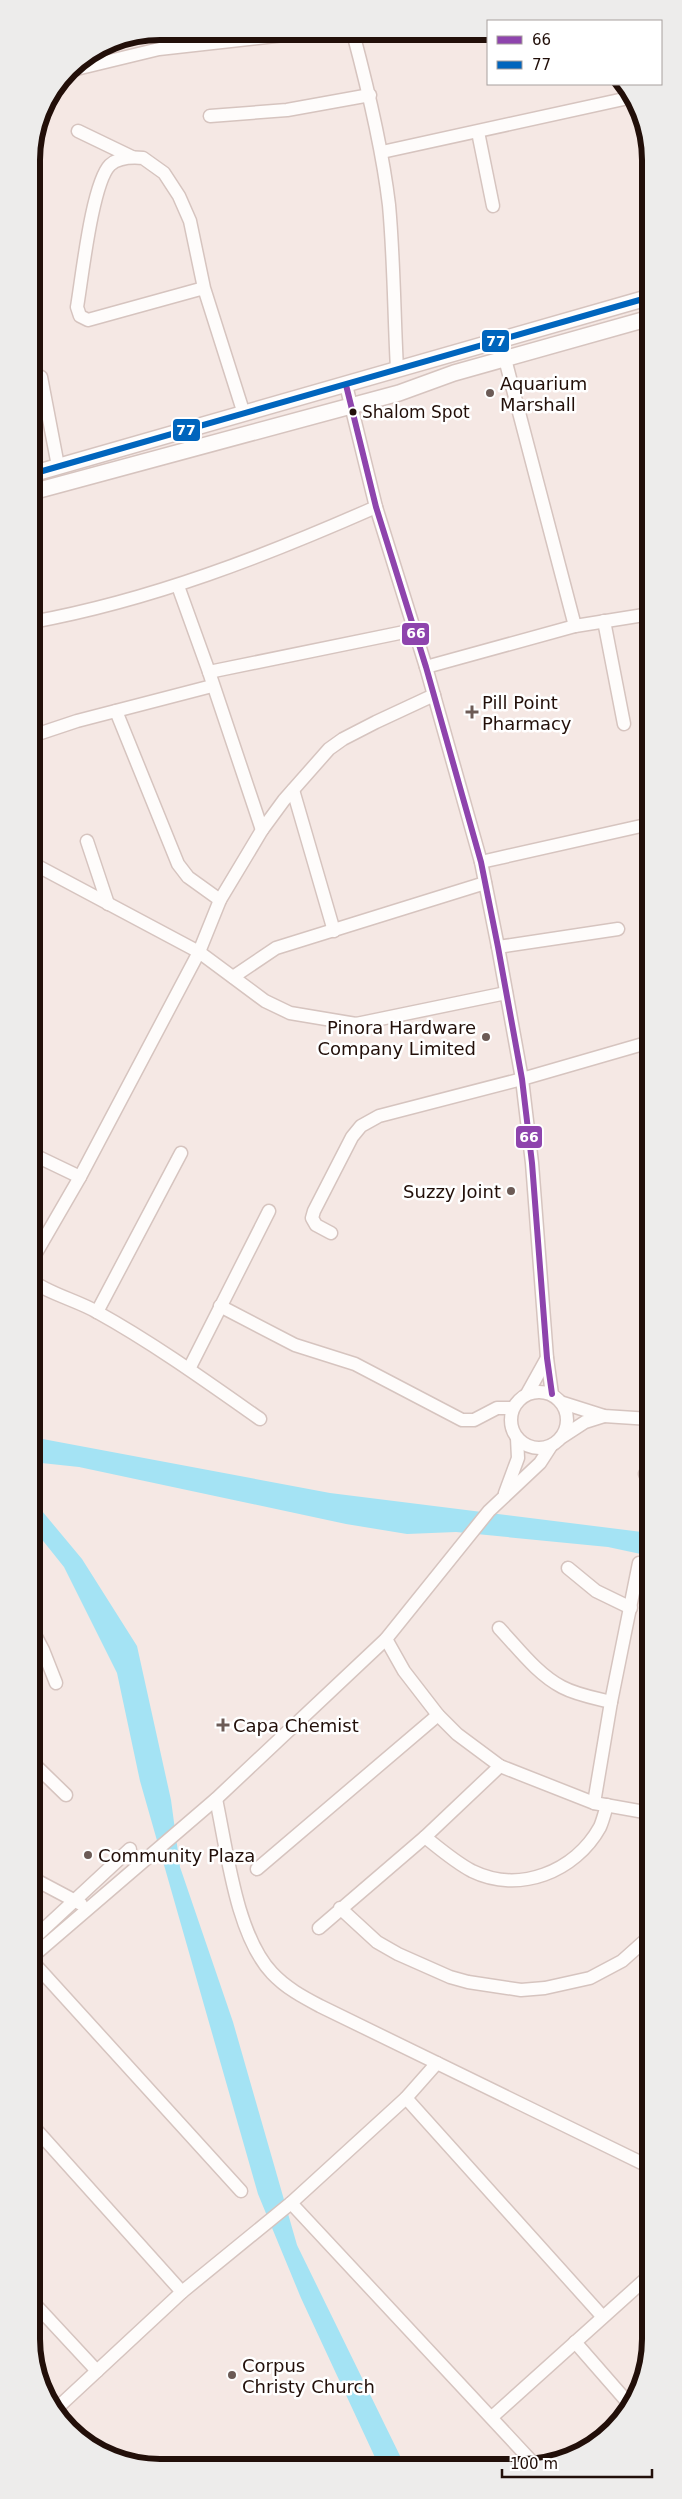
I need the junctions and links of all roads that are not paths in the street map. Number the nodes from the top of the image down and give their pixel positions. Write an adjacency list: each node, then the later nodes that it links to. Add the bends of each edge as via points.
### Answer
1 (239, 40): 3 (street, via 158,49)
2 (355, 40): 4 (street)
3 (85, 67)
4 (370, 94): 6 (street, via 287,110); 9 (street)
5 (625, 99): 8 (street)
6 (210, 116)
7 (78, 131): 10 (street)
8 (478, 132): 9 (street); 11 (street)
9 (382, 152): 16 (street, via 389,206)
10 (132, 157): 12 (street, via 143,158 164,173 179,196 190,221); 12 (street, via 117,160 109,166 99,185 77,307 80,316 88,320)
11 (493, 206)
12 (204, 288): 20 (street)
13 (642, 299): 16 (main road)
14 (642, 320): 15 (main road)
15 (505, 359): 19 (main road); 29 (street)
16 (397, 369): 18 (main road)
17 (41, 377): 21 (street)
18 (346, 385): 19 (street); 20 (main road)
19 (352, 406): 23 (main road); 24 (street)
20 (244, 414): 21 (main road)
21 (58, 466): 22 (main road)
22 (40, 472)
23 (40, 490)
24 (376, 507): 25 (street); 30 (street)
25 (178, 586): 27 (street); 32 (street)
26 (642, 615): 28 (street)
27 (40, 620)
28 (604, 621): 29 (street); 36 (street)
29 (575, 626): 31 (street)
30 (414, 630): 31 (street); 32 (street)
31 (426, 667): 34 (street)
32 (210, 672): 33 (street)
33 (212, 686): 35 (street); 40 (street)
34 (434, 695): 38 (street, via 343,739 329,749); 42 (street)
35 (116, 711): 37 (street); 45 (street, via 178,864 188,877)
36 (624, 724)
37 (40, 734)
38 (293, 790): 40 (street); 48 (street)
39 (642, 826): 42 (street)
40 (262, 830): 45 (street)
41 (87, 841): 46 (street)
42 (481, 862): 44 (street)
43 (40, 867): 46 (street)
44 (485, 883): 48 (street); 49 (street)
45 (220, 900): 50 (street)
46 (108, 904): 50 (street)
47 (618, 929): 49 (street)
48 (334, 930): 51 (street, via 276,948)
49 (498, 947): 52 (street)
50 (199, 952): 51 (street); 57 (street)
51 (233, 977): 52 (street, via 265,1001 290,1013 356,1024)
52 (506, 993): 54 (street)
53 (642, 1044): 54 (street)
54 (522, 1079): 59 (street, via 379,1116 361,1126 352,1137 312,1218 316,1225); 64 (street, via 532,1163)
55 (181, 1153): 63 (street)
56 (40, 1158): 57 (street)
57 (80, 1177): 60 (street)
58 (269, 1211): 62 (street)
59 (331, 1233)
60 (40, 1246)
61 (40, 1287): 63 (street)
62 (220, 1306): 65 (street); 69 (street, via 295,1345 355,1364 462,1420 474,1420 492,1410)
63 (97, 1312): 65 (street)
64 (546, 1358): 66 (street); 67 (street)
65 (189, 1369): 72 (street)
66 (527, 1394): 67 (street, via 539,1391); 69 (street)
67 (552, 1394): 68 (street)
68 (563, 1403): 70 (street); 73 (street, via 568,1420)
69 (513, 1408): 74 (street, via 510,1418)
70 (604, 1416): 71 (street); 73 (street, via 585,1422)
71 (642, 1418)
72 (260, 1419)
73 (562, 1437): 75 (street)
74 (517, 1438): 75 (street, via 533,1448); 76 (street, via 518,1458)
75 (551, 1446): 76 (street, via 540,1463)
76 (504, 1495): 81 (street)
77 (639, 1563): 79 (street)
78 (568, 1568): 79 (street, via 596,1591)
79 (631, 1608): 84 (street)
80 (500, 1628): 84 (street, via 562,1688)
81 (386, 1639): 85 (street, via 404,1671); 89 (street)
82 (40, 1643): 83 (street)
83 (56, 1683)
84 (611, 1702): 90 (street)
85 (438, 1715): 86 (street, via 457,1734); 95 (street)
86 (500, 1766): 90 (street); 93 (street)
87 (40, 1770): 88 (street)
88 (66, 1794)
89 (216, 1799): 98 (street); 105 (street, via 236,1894 250,1936 272,1973 301,1996)
90 (594, 1803): 91 (street)
91 (607, 1805): 92 (street); 93 (street, via 600,1826 579,1853 541,1878 519,1881 472,1871)
92 (642, 1812)
93 (425, 1837): 99 (street)
94 (130, 1849): 97 (street)
95 (257, 1869)
96 (40, 1882): 97 (street)
97 (74, 1901): 98 (street); 101 (street)
98 (87, 1908): 103 (street)
99 (340, 1908): 100 (street); 102 (street, via 377,1942 398,1954 450,1977 521,1990 590,1978 622,1961)
100 (319, 1928)
101 (40, 1933)
102 (642, 1943)
103 (40, 1952)
104 (40, 1968): 109 (street)
105 (437, 2063): 106 (street); 108 (street)
106 (406, 2098): 110 (street); 114 (street)
107 (40, 2134): 112 (street)
108 (642, 2163)
109 (242, 2191)
110 (290, 2204): 112 (street); 119 (street)
111 (642, 2282): 114 (street)
112 (182, 2292): 116 (street)
113 (40, 2310): 116 (street)
114 (602, 2316): 115 (street)
115 (575, 2342): 117 (street); 119 (street)
116 (97, 2372): 118 (street)
117 (625, 2400)
118 (60, 2405)
119 (492, 2417): 120 (street)
120 (529, 2459)

